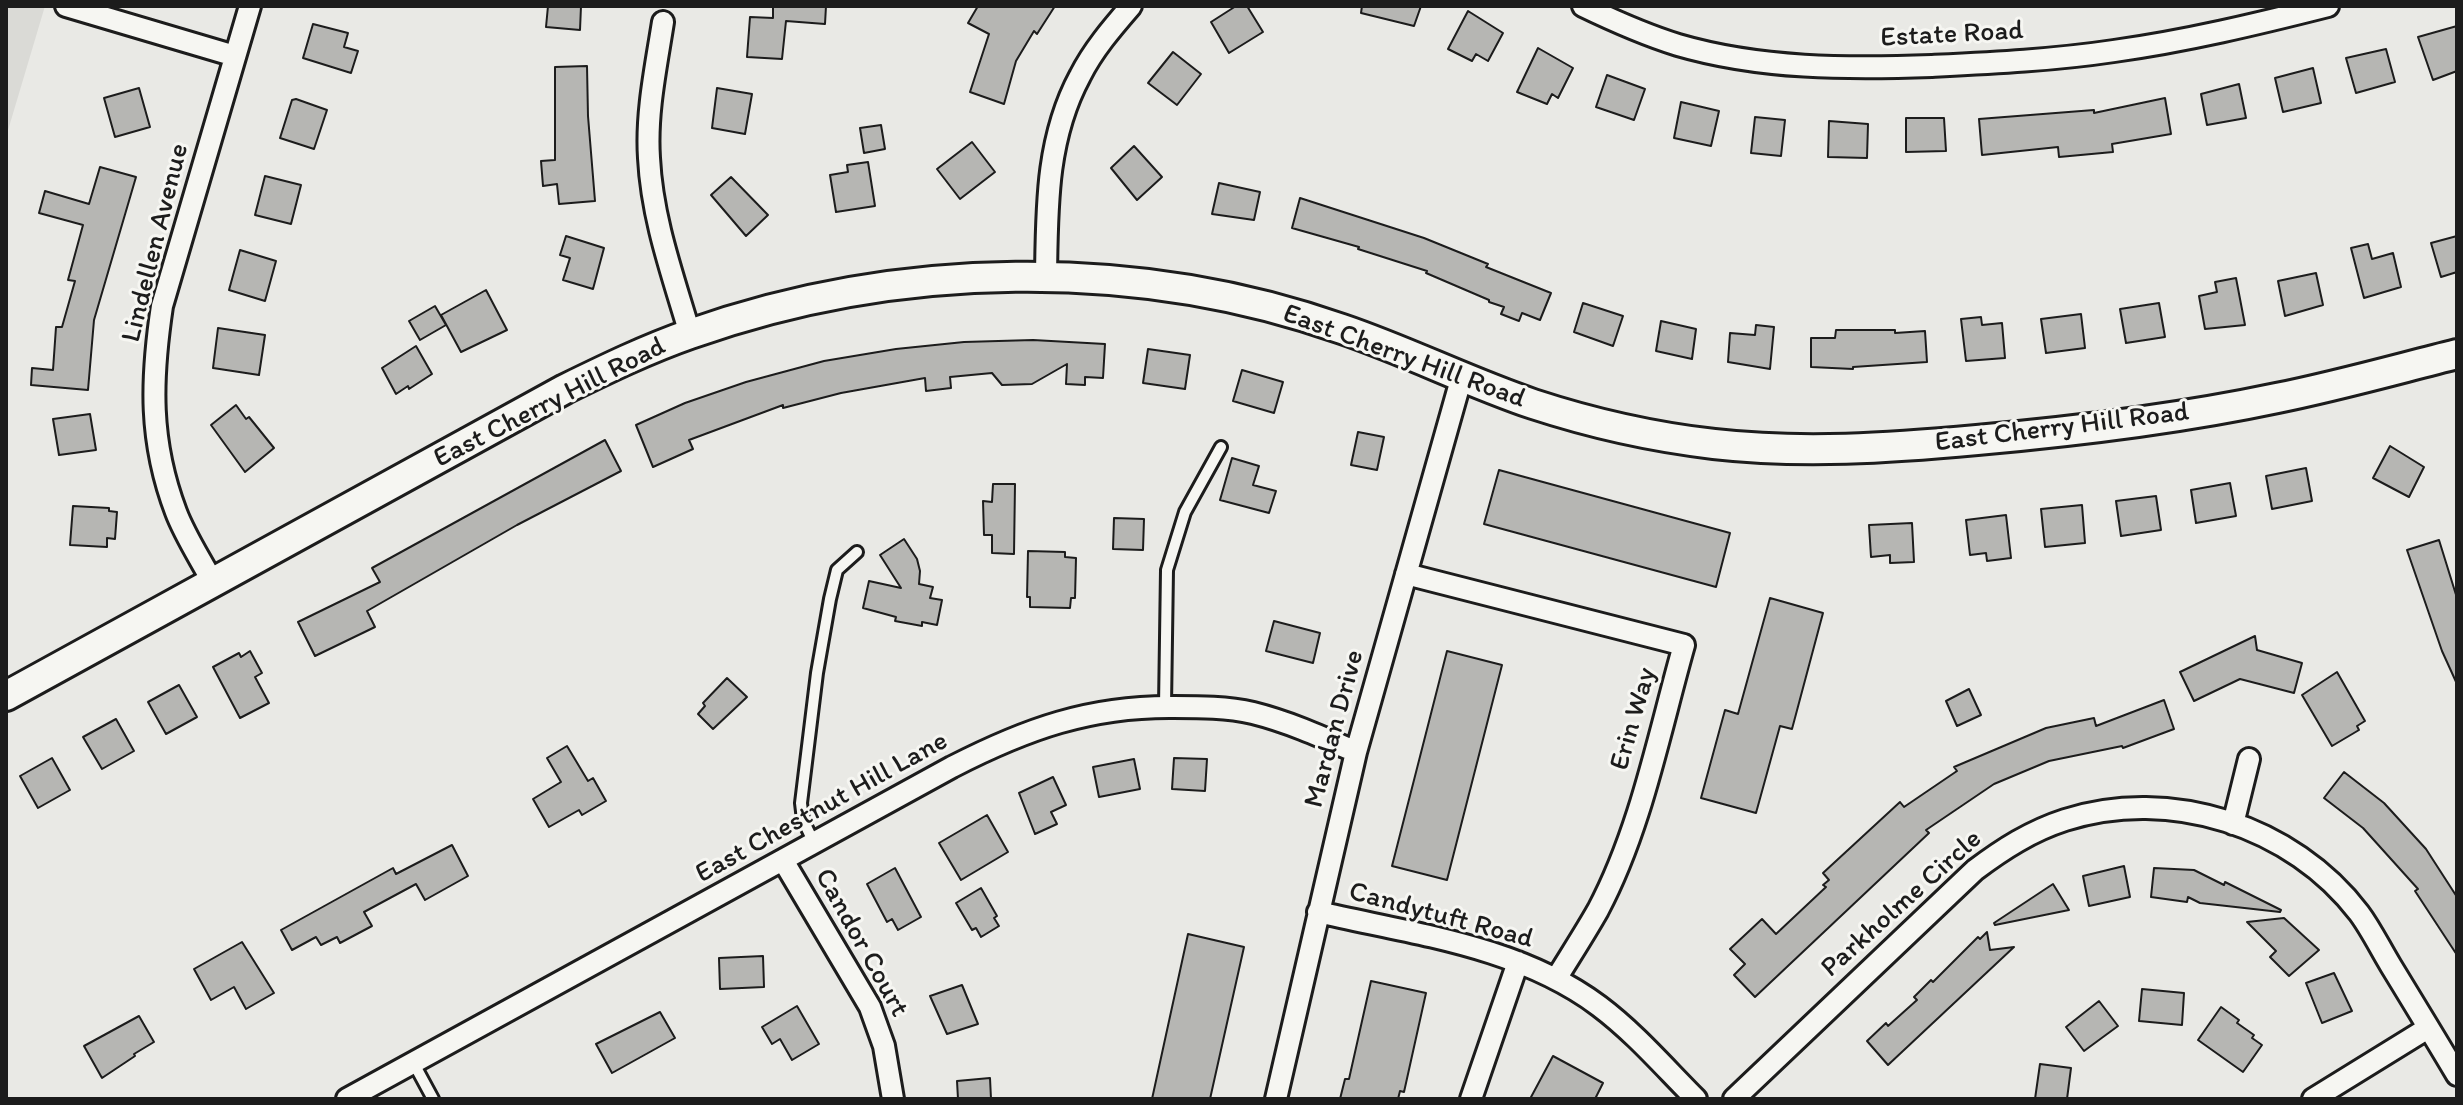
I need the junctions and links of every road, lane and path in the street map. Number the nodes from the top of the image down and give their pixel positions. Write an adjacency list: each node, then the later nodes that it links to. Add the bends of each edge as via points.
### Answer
1 (66, 6): 7 (street)
2 (250, 6): 7 (street, Lindellen Avenue)
3 (1131, 6): 8 (street, via 1079,77 1063,117 1047,198)
4 (1583, 6): 5 (street, Estate Road, via 1679,45 1736,57 1886,68 2112,52)
5 (2328, 6)
6 (663, 22): 9 (street, via 650,100 649,157 653,201)
7 (235, 56): 15 (street, Lindellen Avenue, via 162,306 153,396 164,475 177,515)
8 (1046, 277): 9 (main road, East Cherry Hill Road, via 899,285 761,312); 11 (main road, East Cherry Hill Road, via 1204,293 1279,310 1341,328)
9 (690, 334): 15 (main road, East Cherry Hill Road, via 565,389)
10 (2457, 354): 11 (main road, East Cherry Hill Road, via 2279,398 2171,418 1869,449 1777,449 1647,434 1532,403)
11 (1462, 376): 14 (street, Mardan Drive)
12 (1221, 447): 17 (lane, via 1185,512 1167,570)
13 (857, 552): 21 (lane, via 837,570 817,673 801,803)
14 (1406, 574): 18 (street, Mardan Drive); 25 (street, Erin Way, via 1684,645 1621,856 1599,908)
15 (213, 583): 16 (main road, East Cherry Hill Road)
16 (6, 696)
17 (1165, 706): 18 (street, East Chestnut Hill Lane, via 1251,713); 21 (street, East Chestnut Hill Lane, via 1097,712 1019,734)
18 (1356, 752): 23 (street, Mardan Drive)
19 (2249, 759): 20 (street)
20 (2233, 824): 26 (street, Parkholme Circle, via 2282,844 2332,883 2360,914); 35 (street, Parkholme Circle, via 2192,812 2128,808 2066,819 2010,845 1975,870)
21 (815, 844): 22 (street, East Chestnut Hill Lane)
22 (784, 862): 27 (street, East Chestnut Hill Lane); 31 (street, Candor Court, via 870,1007 884,1046)
23 (1318, 912): 24 (street, Candytuft Road); 32 (street, Mardan Drive)
24 (1518, 962): 25 (street, Candytuft Road); 33 (street)
25 (1556, 979): 34 (street, Candytuft Road, via 1627,1029)
26 (2428, 1028): 28 (street, Parkholme Circle); 36 (street)
27 (413, 1062): 29 (street, East Chestnut Hill Lane); 30 (lane)
28 (2457, 1075)
29 (347, 1099)
30 (433, 1099)
31 (893, 1099)
32 (1276, 1099)
33 (1471, 1099)
34 (1696, 1099)
35 (1734, 1099)
36 (2313, 1099)

